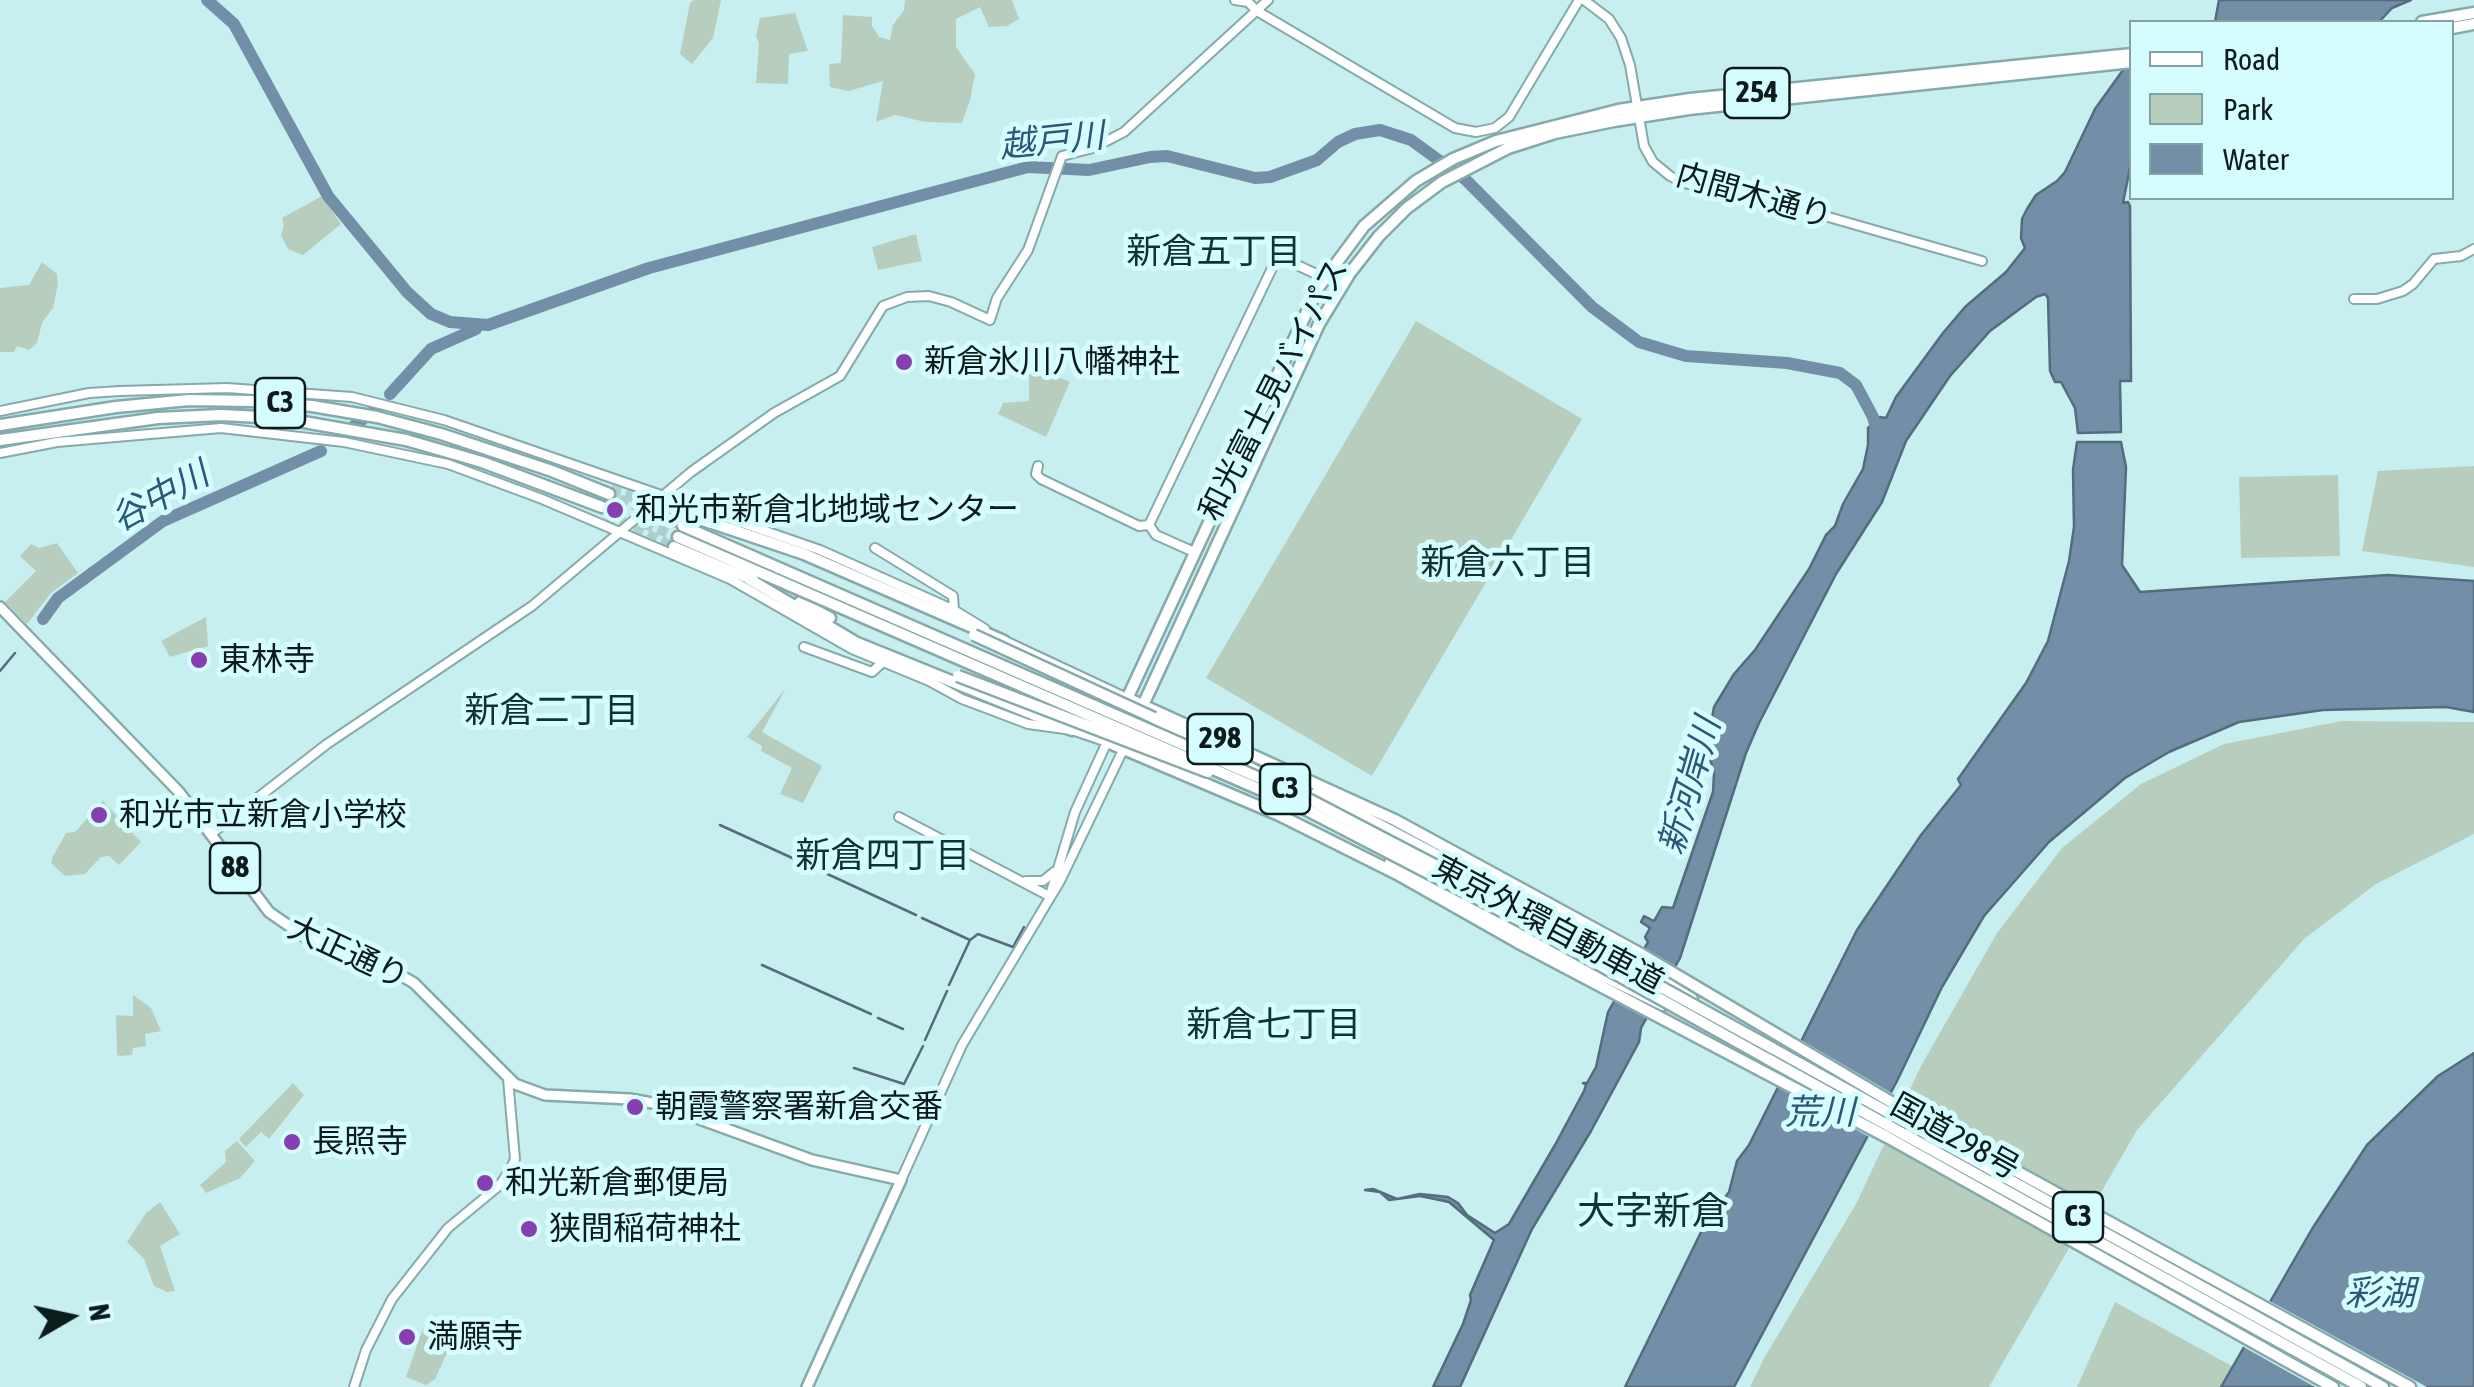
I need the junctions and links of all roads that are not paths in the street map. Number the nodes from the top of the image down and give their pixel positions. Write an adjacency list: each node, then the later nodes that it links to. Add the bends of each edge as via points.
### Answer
1 (1235, 0): 4 (street)
2 (1268, 0): 5 (street)
3 (1582, 0): 5 (street, via 1509,118 1476,132 1454,128); 11 (street, 内間木通り, via 1622,38)
4 (1248, 1): 5 (street)
5 (1257, 11): 23 (street, via 1124,132 1059,161 1028,250 990,320 939,298 891,302 876,314 840,376 752,428)
6 (2474, 13): 7 (highway)
7 (2434, 20)
8 (2129, 54): 10 (highway, 和光富士見バイパス / 254)
9 (2129, 62): 10 (highway, 和光富士見バイパス / 254)
10 (2066, 65): 11 (highway, 和光富士見バイパス / 254)
11 (1638, 112): 13 (street, 内間木通り, via 1648,154 1676,180 1745,193); 14 (highway, 和光富士見バイパス / 254, via 1533,129 1453,159 1371,218); 15 (highway, 和光富士見バイパス / 254, via 1536,139 1464,168 1386,229)
12 (2474, 249): 16 (street, via 2437,258 2403,291)
13 (1979, 260)
14 (1324, 278): 15 (street); 25 (street, via 1284,259 1275,262); 29 (highway, 和光富士見バイパス / 254)
15 (1342, 286): 41 (highway, 和光富士見バイパス / 254, via 1293,376)
16 (2354, 299)
17 (0, 411): 23 (street, via 120,391 341,395 444,420)
18 (0, 426): 22 (highway, C3, via 155,403 252,400 377,417)
19 (0, 440): 24 (highway, C3, via 139,420 251,416 376,433 482,462)
20 (0, 453): 27 (street, via 202,428 344,442 448,464)
21 (1038, 466): 25 (street, via 1041,480)
22 (610, 492)
23 (660, 497): 27 (street); 33 (street, via 820,550)
24 (601, 509)
25 (1149, 525): 29 (street)
26 (681, 531): 30 (highway, 東京外環自動車道 / C3); 31 (highway); 36 (highway, via 709,522)
27 (620, 532): 38 (street, via 759,593); 53 (street, via 532,606 327,744)
28 (875, 548): 33 (street, via 953,596)
29 (1194, 552): 40 (highway, 和光富士見バイパス / 254)
30 (777, 574): 49 (highway, 東京外環自動車道 / C3, bridge); 50 (highway, 東京外環自動車道 / C3, bridge)
31 (749, 579): 34 (highway); 45 (highway, via 857,643)
32 (0, 607): 53 (main road, 大正通り / 88, via 179,792)
33 (954, 610): 36 (street)
34 (830, 618)
35 (974, 635): 50 (highway, bridge)
36 (1004, 641): 40 (street)
37 (804, 647): 38 (street, via 872,672)
38 (882, 662): 45 (street, via 1017,720)
39 (958, 676): 49 (highway, bridge)
40 (1127, 698): 41 (highway, 国道298号 / 298); 42 (highway, 和光富士見バイパス / 254)
41 (1142, 704): 43 (highway, 国道298号 / 298); 44 (highway, 和光富士見バイパス / 254)
42 (1122, 709): 44 (highway); 46 (highway, 和光富士見バイパス / 254)
43 (1184, 723): 57 (highway, bridge, via 1577,930); 65 (highway, 国道298号 / 298, via 1395,820)
44 (1134, 724): 47 (highway, 和光富士見バイパス / 254); 48 (highway)
45 (1072, 730): 46 (street)
46 (1107, 742): 47 (highway, 国道298号 / 298); 54 (street)
47 (1124, 748): 48 (highway, 国道298号 / 298); 56 (street)
48 (1205, 781): 51 (highway, 国道298号 / 298)
49 (1275, 795): 57 (highway, 東京外環自動車道 / C3, bridge)
50 (1310, 800): 57 (highway, 東京外環自動車道 / C3, bridge)
51 (1279, 815): 57 (highway, bridge, via 1407,871 1607,979); 62 (highway, 国道298号 / 298, via 1720,1046)
52 (899, 817): 55 (street)
53 (211, 834): 58 (main road, 大正通り / 88, via 276,919 414,983)
54 (1058, 866): 55 (street, via 1046,880); 56 (street)
55 (1022, 881): 56 (street)
56 (1050, 894): 59 (street, via 962,1046)
57 (1715, 1022): 63 (highway, 東京外環自動車道 / C3, bridge); 64 (highway, 東京外環自動車道 / C3, bridge)
58 (508, 1079): 59 (main road, 大正通り / 88, via 546,1096 658,1104 812,1160); 60 (street, via 511,1168 448,1228 392,1299)
59 (900, 1180): 61 (main road)
60 (354, 1387)
61 (807, 1387)
62 (2333, 1387)
63 (2361, 1387)
64 (2383, 1387)
65 (2410, 1387)

